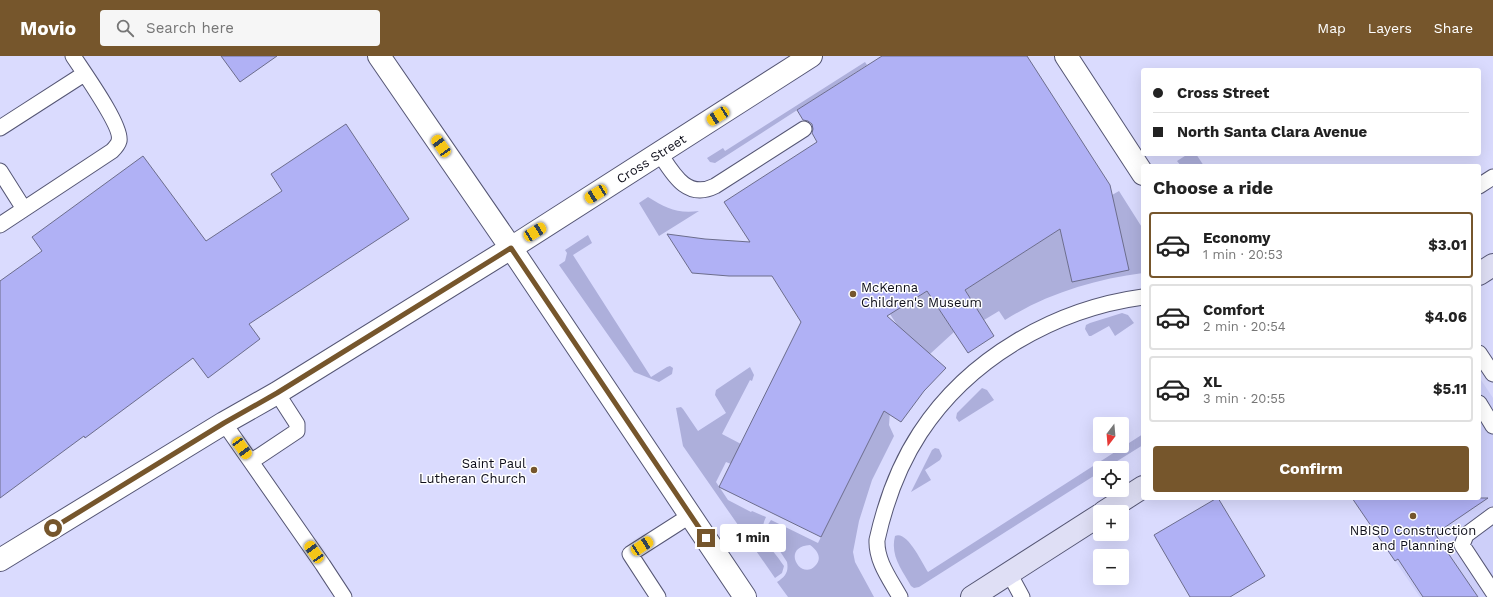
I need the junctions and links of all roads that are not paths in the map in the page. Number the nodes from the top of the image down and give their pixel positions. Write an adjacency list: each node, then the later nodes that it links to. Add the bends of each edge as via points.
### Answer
1 (73, 56): 5 (lane)
2 (379, 56): 15 (street)
3 (811, 56): 8 (street, Cross Street)
4 (1066, 56): 10 (street)
5 (84, 74): 6 (lane); 13 (lane, via 111,116 118,131 119,141 112,152)
6 (0, 128)
7 (804, 129): 8 (lane, via 715,186 703,190 689,188 677,179)
8 (660, 154): 15 (street, Cross Street)
9 (0, 171): 13 (lane)
10 (1141, 171)
11 (1493, 177): 12 (lane)
12 (1481, 185)
13 (24, 209): 14 (lane)
14 (0, 225)
15 (511, 248): 21 (street, Cross Street); 28 (street)
16 (1493, 265): 17 (main road)
17 (1481, 273)
18 (1141, 297): 37 (lane, via 1080,312 1028,335 978,368 934,414 919,434 892,488 877,540 880,561)
19 (1481, 356): 20 (lane)
20 (1493, 374)
21 (277, 393): 23 (street, Cross Street); 25 (lane, via 296,424 296,431)
22 (1481, 406): 24 (lane)
23 (224, 423): 25 (lane); 31 (street, Cross Street)
24 (1493, 426)
25 (252, 461): 34 (lane)
26 (1141, 488): 27 (main road)
27 (1115, 505)
28 (691, 515): 35 (lane, via 630,554); 36 (street)
29 (1493, 515): 33 (lane, via 1466,535 1462,545)
30 (1093, 519): 32 (main road)
31 (0, 560)
32 (1009, 573): 38 (main road); 39 (lane)
33 (1493, 592)
34 (344, 597)
35 (658, 597)
36 (745, 597)
37 (900, 597)
38 (972, 597)
39 (1022, 597)

